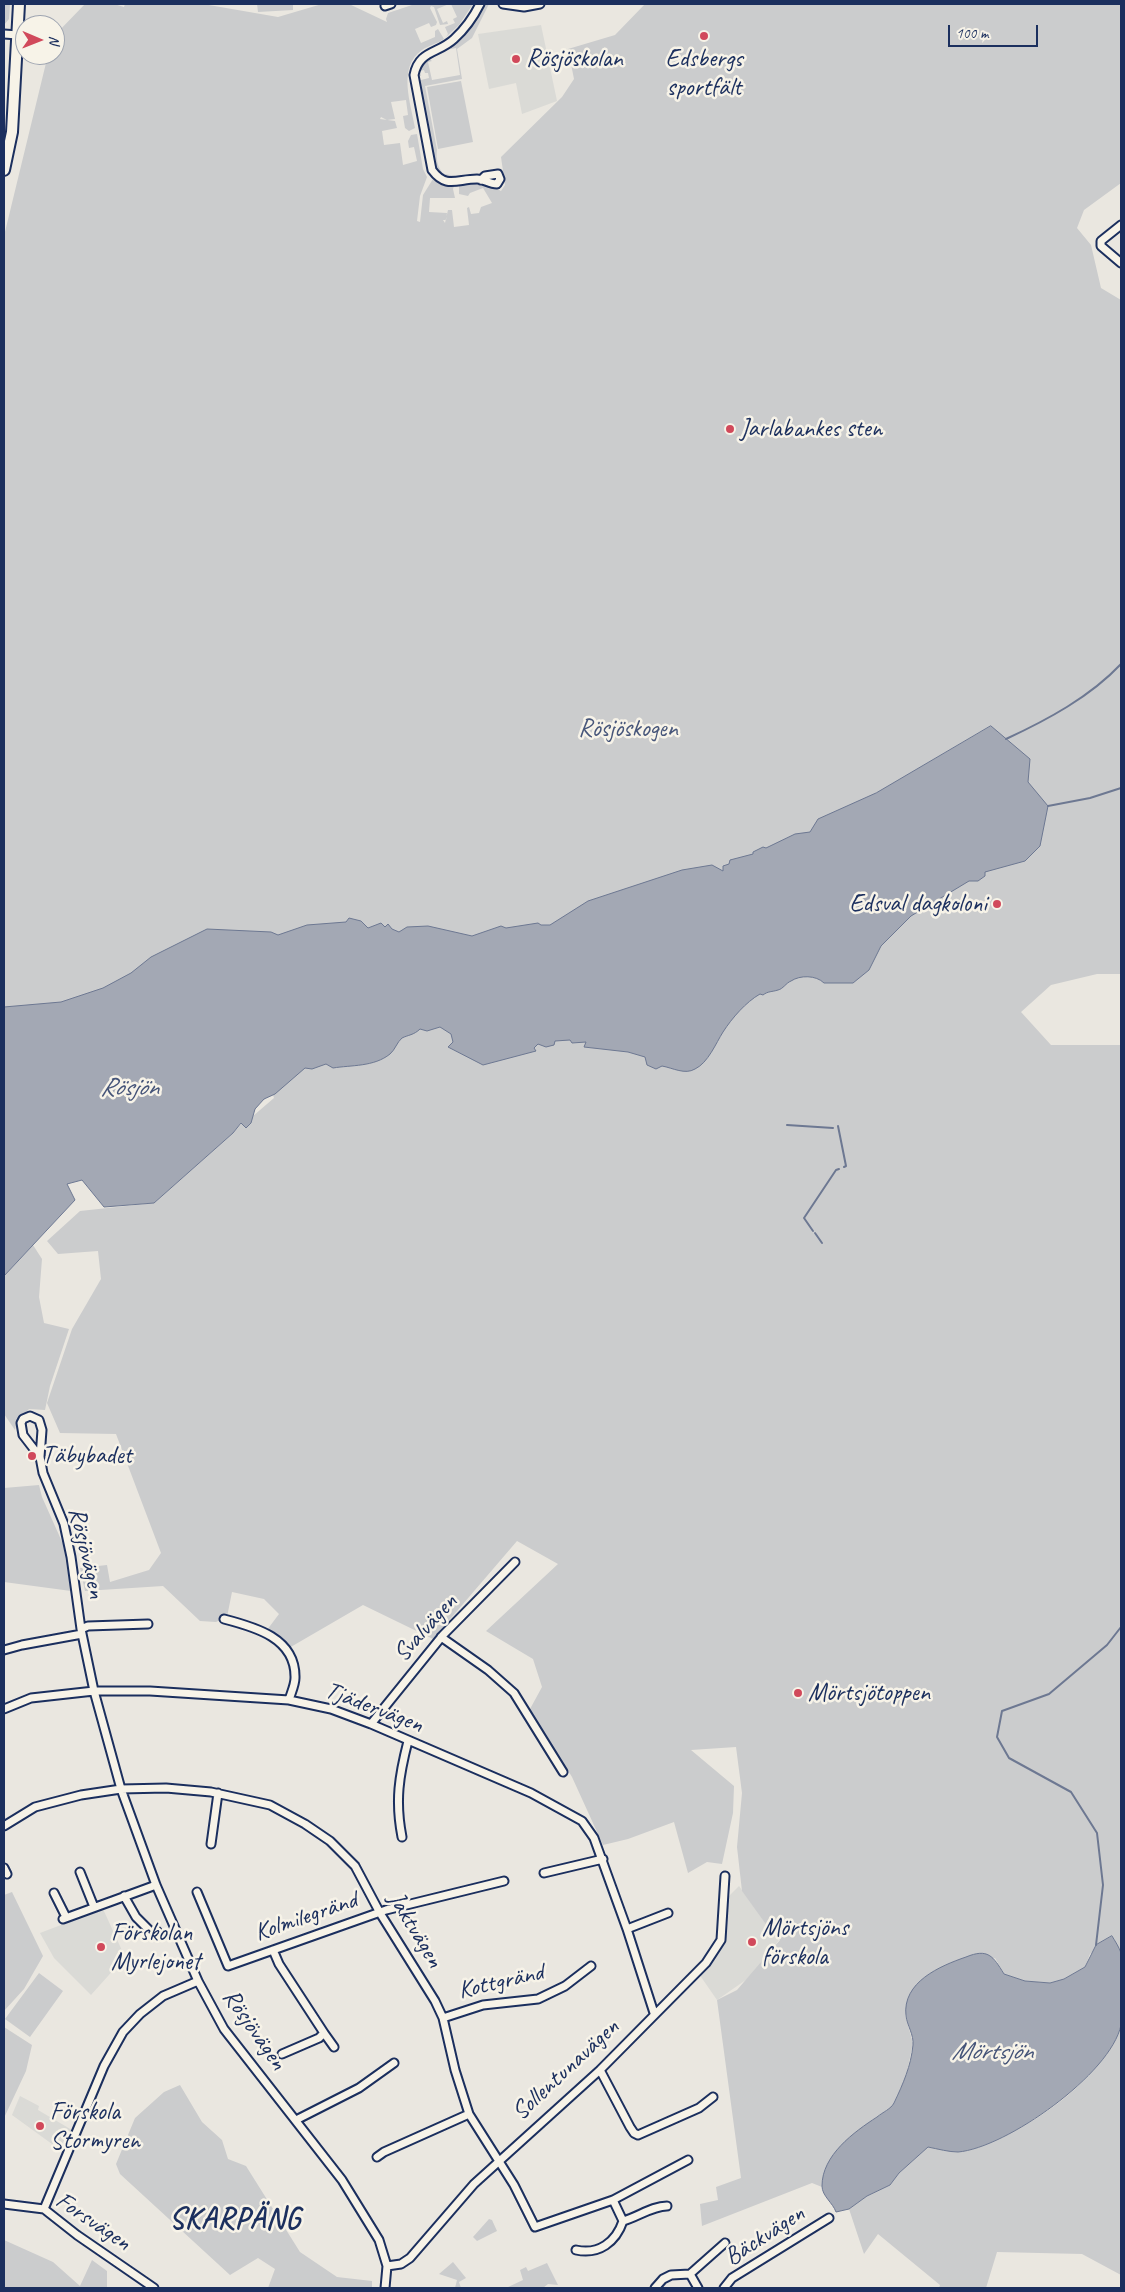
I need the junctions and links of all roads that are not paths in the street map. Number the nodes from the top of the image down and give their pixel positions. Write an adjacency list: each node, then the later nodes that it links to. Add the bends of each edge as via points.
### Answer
1 (480, 4): 6 (street, via 468,25 453,40 419,61 414,75 432,170 437,177 450,182)
2 (503, 4): 3 (street, via 524,7)
3 (540, 4)
4 (16, 65): 5 (main road, via 12,132)
5 (4, 170)
6 (481, 180)
7 (1121, 225): 8 (street, via 1101,241 1101,246)
8 (1121, 263)
9 (40, 1457): 9 (street, Rösjövägen, via 39,1420 25,1418 21,1423 22,1435); 13 (street, Rösjövägen, via 43,1473 64,1524)
10 (515, 1562): 14 (street, Svalvägen)
11 (224, 1619): 17 (street, via 259,1629 278,1640 292,1660 295,1678)
12 (148, 1624): 13 (street, Rösjövägen, via 88,1626)
13 (82, 1632): 15 (street); 16 (street, Rösjövägen)
14 (441, 1637): 19 (street, Svalvägen); 21 (street, via 514,1693)
15 (4, 1650)
16 (94, 1691): 17 (street, Tjädervägen, via 159,1691); 18 (street, Tjädervägen, via 31,1698); 22 (street, Rösjövägen)
17 (289, 1700): 19 (street, Tjädervägen, via 331,1709)
18 (4, 1709)
19 (371, 1724): 20 (street, Tjädervägen)
20 (408, 1741): 25 (street, via 399,1776 398,1817); 27 (street, Tjädervägen, via 531,1793 582,1821)
21 (563, 1772)
22 (121, 1789): 23 (street, Jaktvägen, via 166,1788); 24 (street, Jaktvägen, via 81,1794 35,1807); 32 (street, Rösjövägen)
23 (218, 1793): 26 (street); 37 (street, Jaktvägen, via 270,1805 330,1841 354,1866)
24 (4, 1826)
25 (402, 1837)
26 (210, 1844)
27 (603, 1859): 29 (street); 39 (street, Tjädervägen)
28 (80, 1872): 36 (street)
29 (544, 1873)
30 (725, 1876): 44 (street, Sollentunavägen, via 720,1940 706,1963)
31 (504, 1881): 37 (street, Kolmilegränd)
32 (156, 1885): 35 (street); 43 (street, Rösjövägen)
33 (196, 1892): 41 (street, Kolmilegränd, via 228,1966)
34 (54, 1893): 36 (street, via 64,1918)
35 (124, 1896): 36 (street); 40 (street, via 136,1918 152,1933)
36 (94, 1906)
37 (380, 1913): 41 (street, Kolmilegränd); 45 (street, Jaktvägen)
38 (668, 1913): 39 (street)
39 (627, 1929): 44 (street, Tjädervägen)
40 (158, 1931)
41 (273, 1950): 46 (street)
42 (591, 1966): 45 (street, Kottgränd, via 565,1986 538,1999 483,2005)
43 (198, 1981): 53 (street, Rösjövägen, via 224,2029); 60 (street, via 163,1996 123,2032 104,2066)
44 (654, 2013): 50 (street, Sollentunavägen)
45 (443, 2018): 52 (street, Jaktvägen)
46 (324, 2033): 47 (street); 48 (street)
47 (334, 2047)
48 (282, 2054)
49 (394, 2063): 53 (street, via 359,2088)
50 (600, 2070): 51 (street, via 630,2127 638,2135 699,2108); 55 (street, Sollentunavägen)
51 (713, 2098)
52 (469, 2114): 54 (street); 55 (street, Jaktvägen)
53 (296, 2120): 65 (street, Rösjövägen, via 342,2180 366,2218 379,2240)
54 (377, 2157)
55 (498, 2160): 57 (street, Jaktvägen, via 535,2227); 65 (street, Sollentunavägen, via 410,2258)
56 (688, 2160): 57 (street)
57 (612, 2200): 62 (street)
58 (4, 2204): 60 (street, Forsvägen)
59 (667, 2206): 62 (street, via 657,2206)
60 (44, 2209): 67 (street, Forsvägen)
61 (829, 2218): 71 (street, Bäckvägen, via 732,2278)
62 (623, 2221): 64 (street, via 611,2244 585,2252)
63 (725, 2243): 66 (street, Bäckvägen)
64 (576, 2250)
65 (387, 2266): 68 (street, Rösjövägen)
66 (690, 2274): 69 (street, via 663,2279); 70 (street)
67 (154, 2288)
68 (384, 2288)
69 (655, 2288)
70 (698, 2288)
71 (724, 2288)

